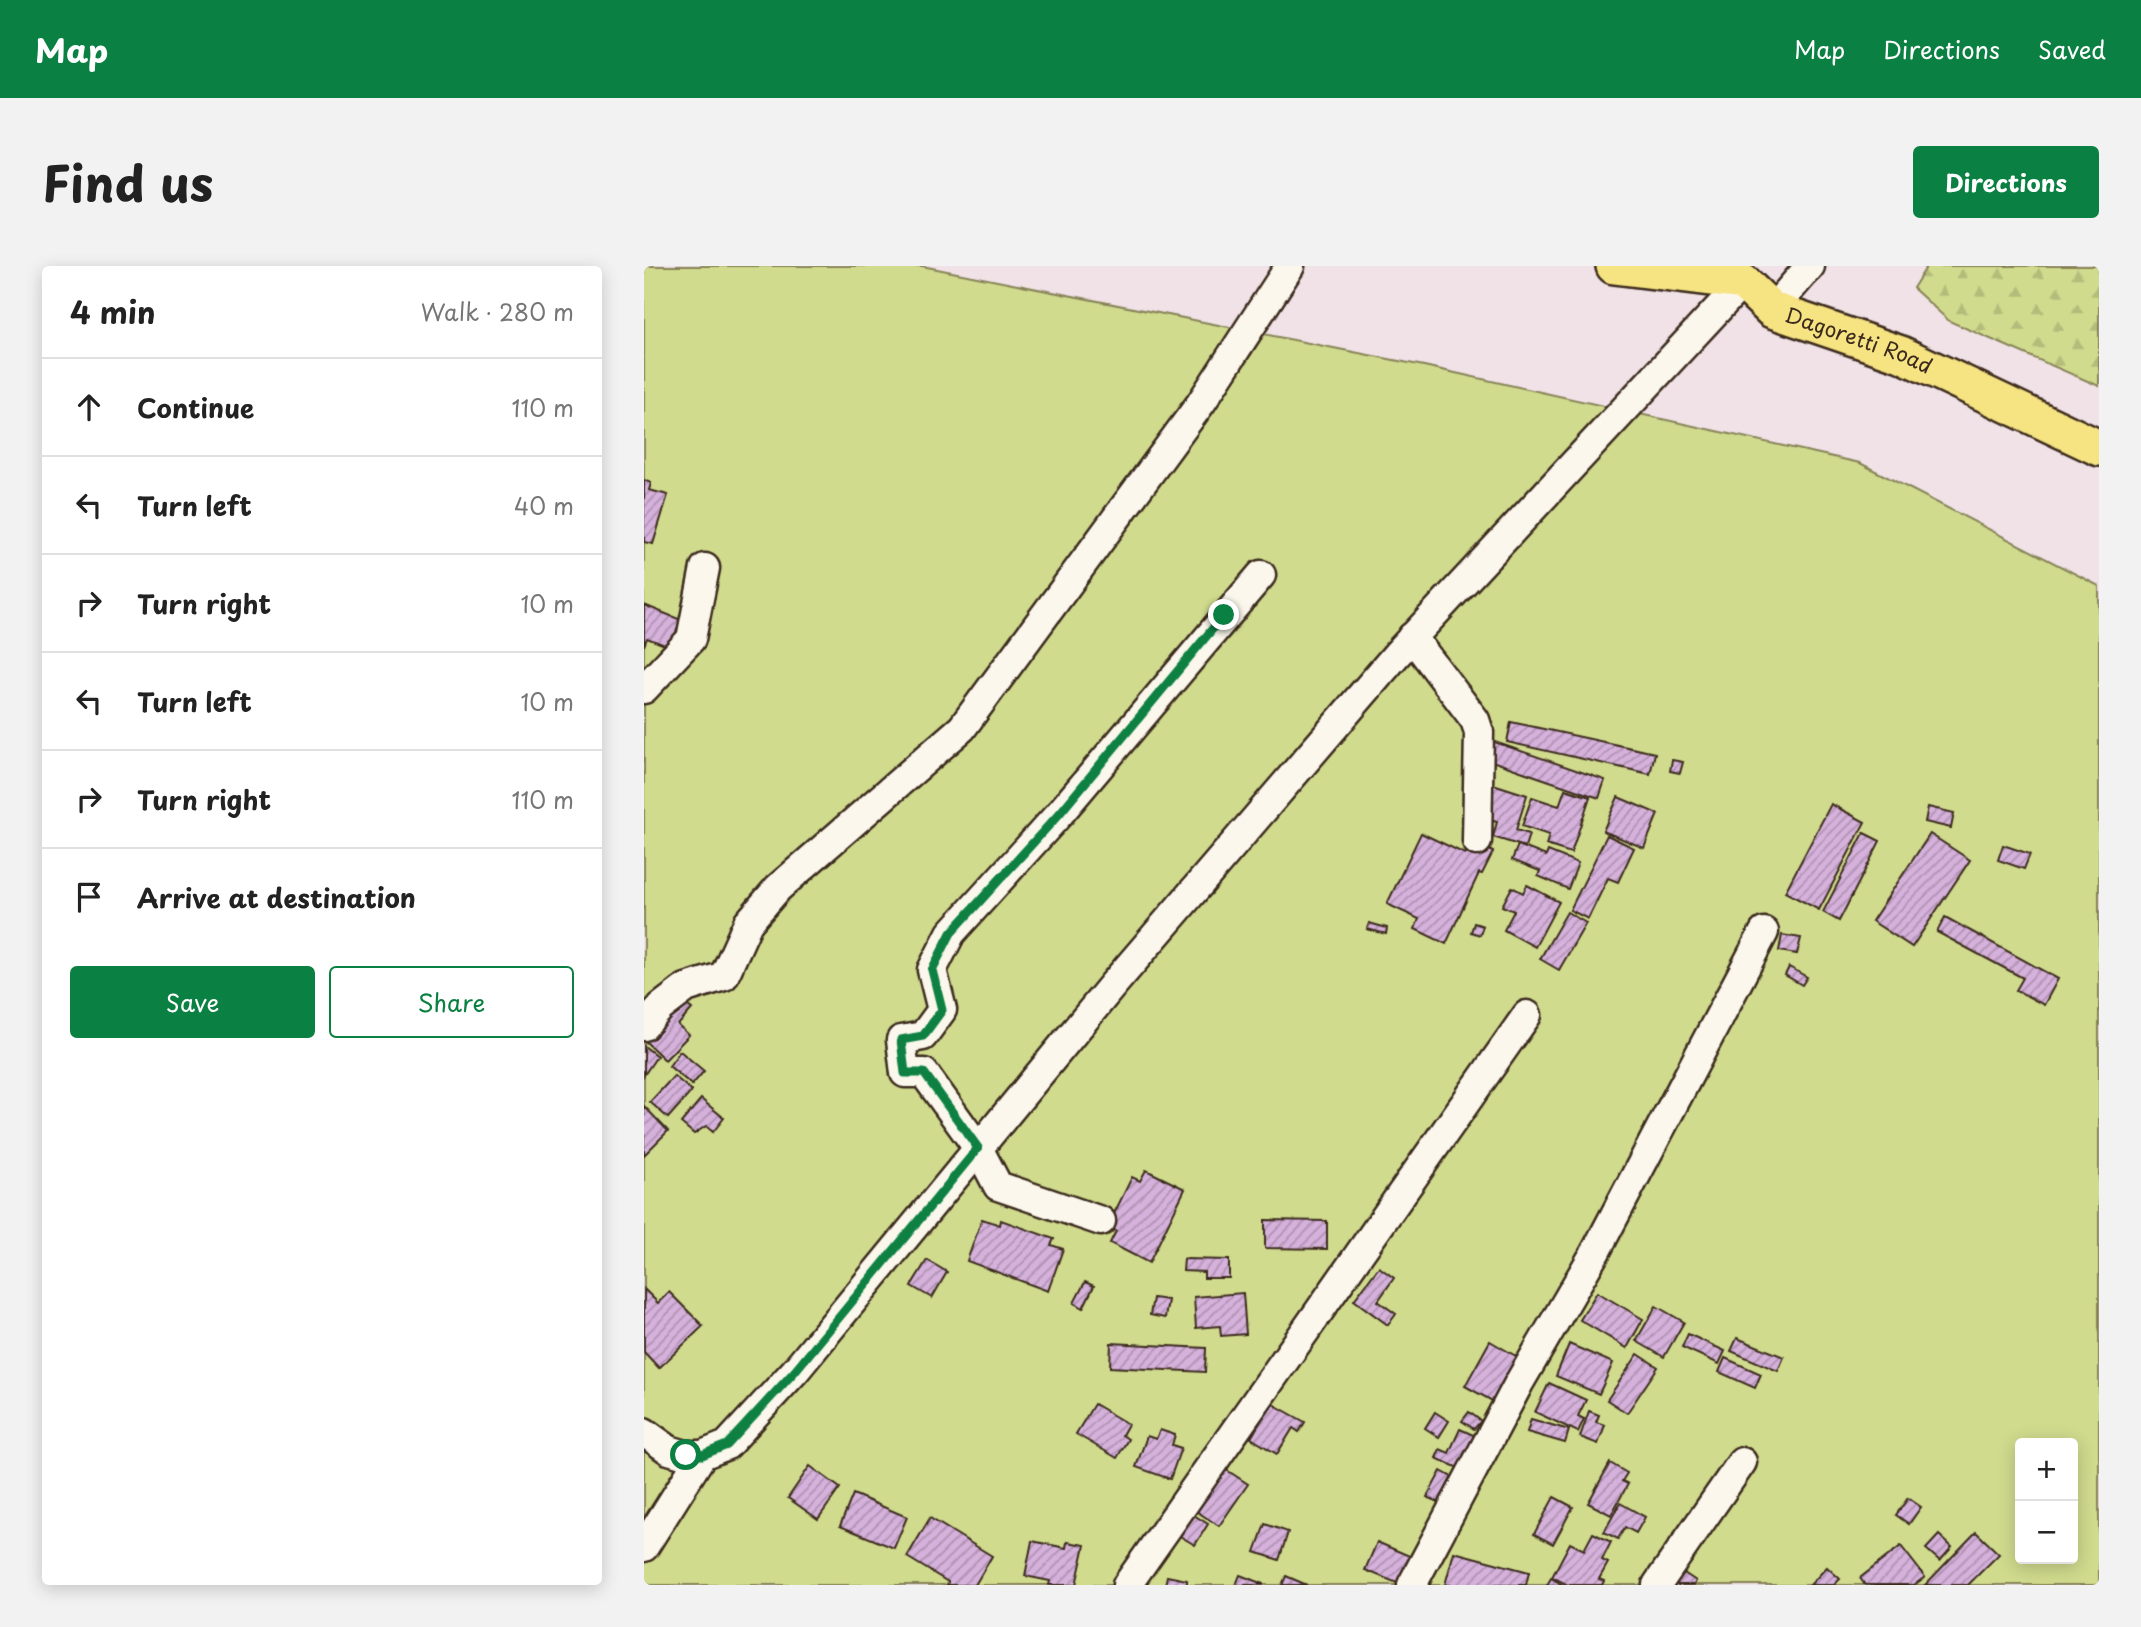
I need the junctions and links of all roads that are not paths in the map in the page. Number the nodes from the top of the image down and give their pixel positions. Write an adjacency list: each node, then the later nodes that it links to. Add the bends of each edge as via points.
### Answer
1 (1290, 266): 14 (street, via 1200,403 962,728 778,888 748,923 724,976 686,988)
2 (1614, 266): 4 (main road)
3 (1810, 266): 5 (street)
4 (1743, 282): 5 (main road, Dagoretti Road); 9 (street)
5 (1772, 310): 6 (main road, Dagoretti Road, via 1901,354)
6 (2099, 448)
7 (705, 568): 10 (street, via 691,639)
8 (1261, 575): 15 (street, via 1060,813 951,933 932,970 942,1010 923,1036 901,1040 905,1073 924,1073)
9 (1412, 637): 11 (street, via 1475,720 1479,732); 15 (street)
10 (644, 689)
11 (1477, 841)
12 (1764, 932): 22 (street)
13 (1527, 1015): 21 (street)
14 (644, 1026)
15 (978, 1148): 16 (street, via 998,1186); 18 (street, via 795,1371 727,1445)
16 (1101, 1221)
17 (644, 1432): 18 (street, via 669,1450)
18 (702, 1455): 20 (street)
19 (1742, 1462): 23 (street)
20 (644, 1547)
21 (1127, 1585)
22 (1412, 1585)
23 (1657, 1585)

